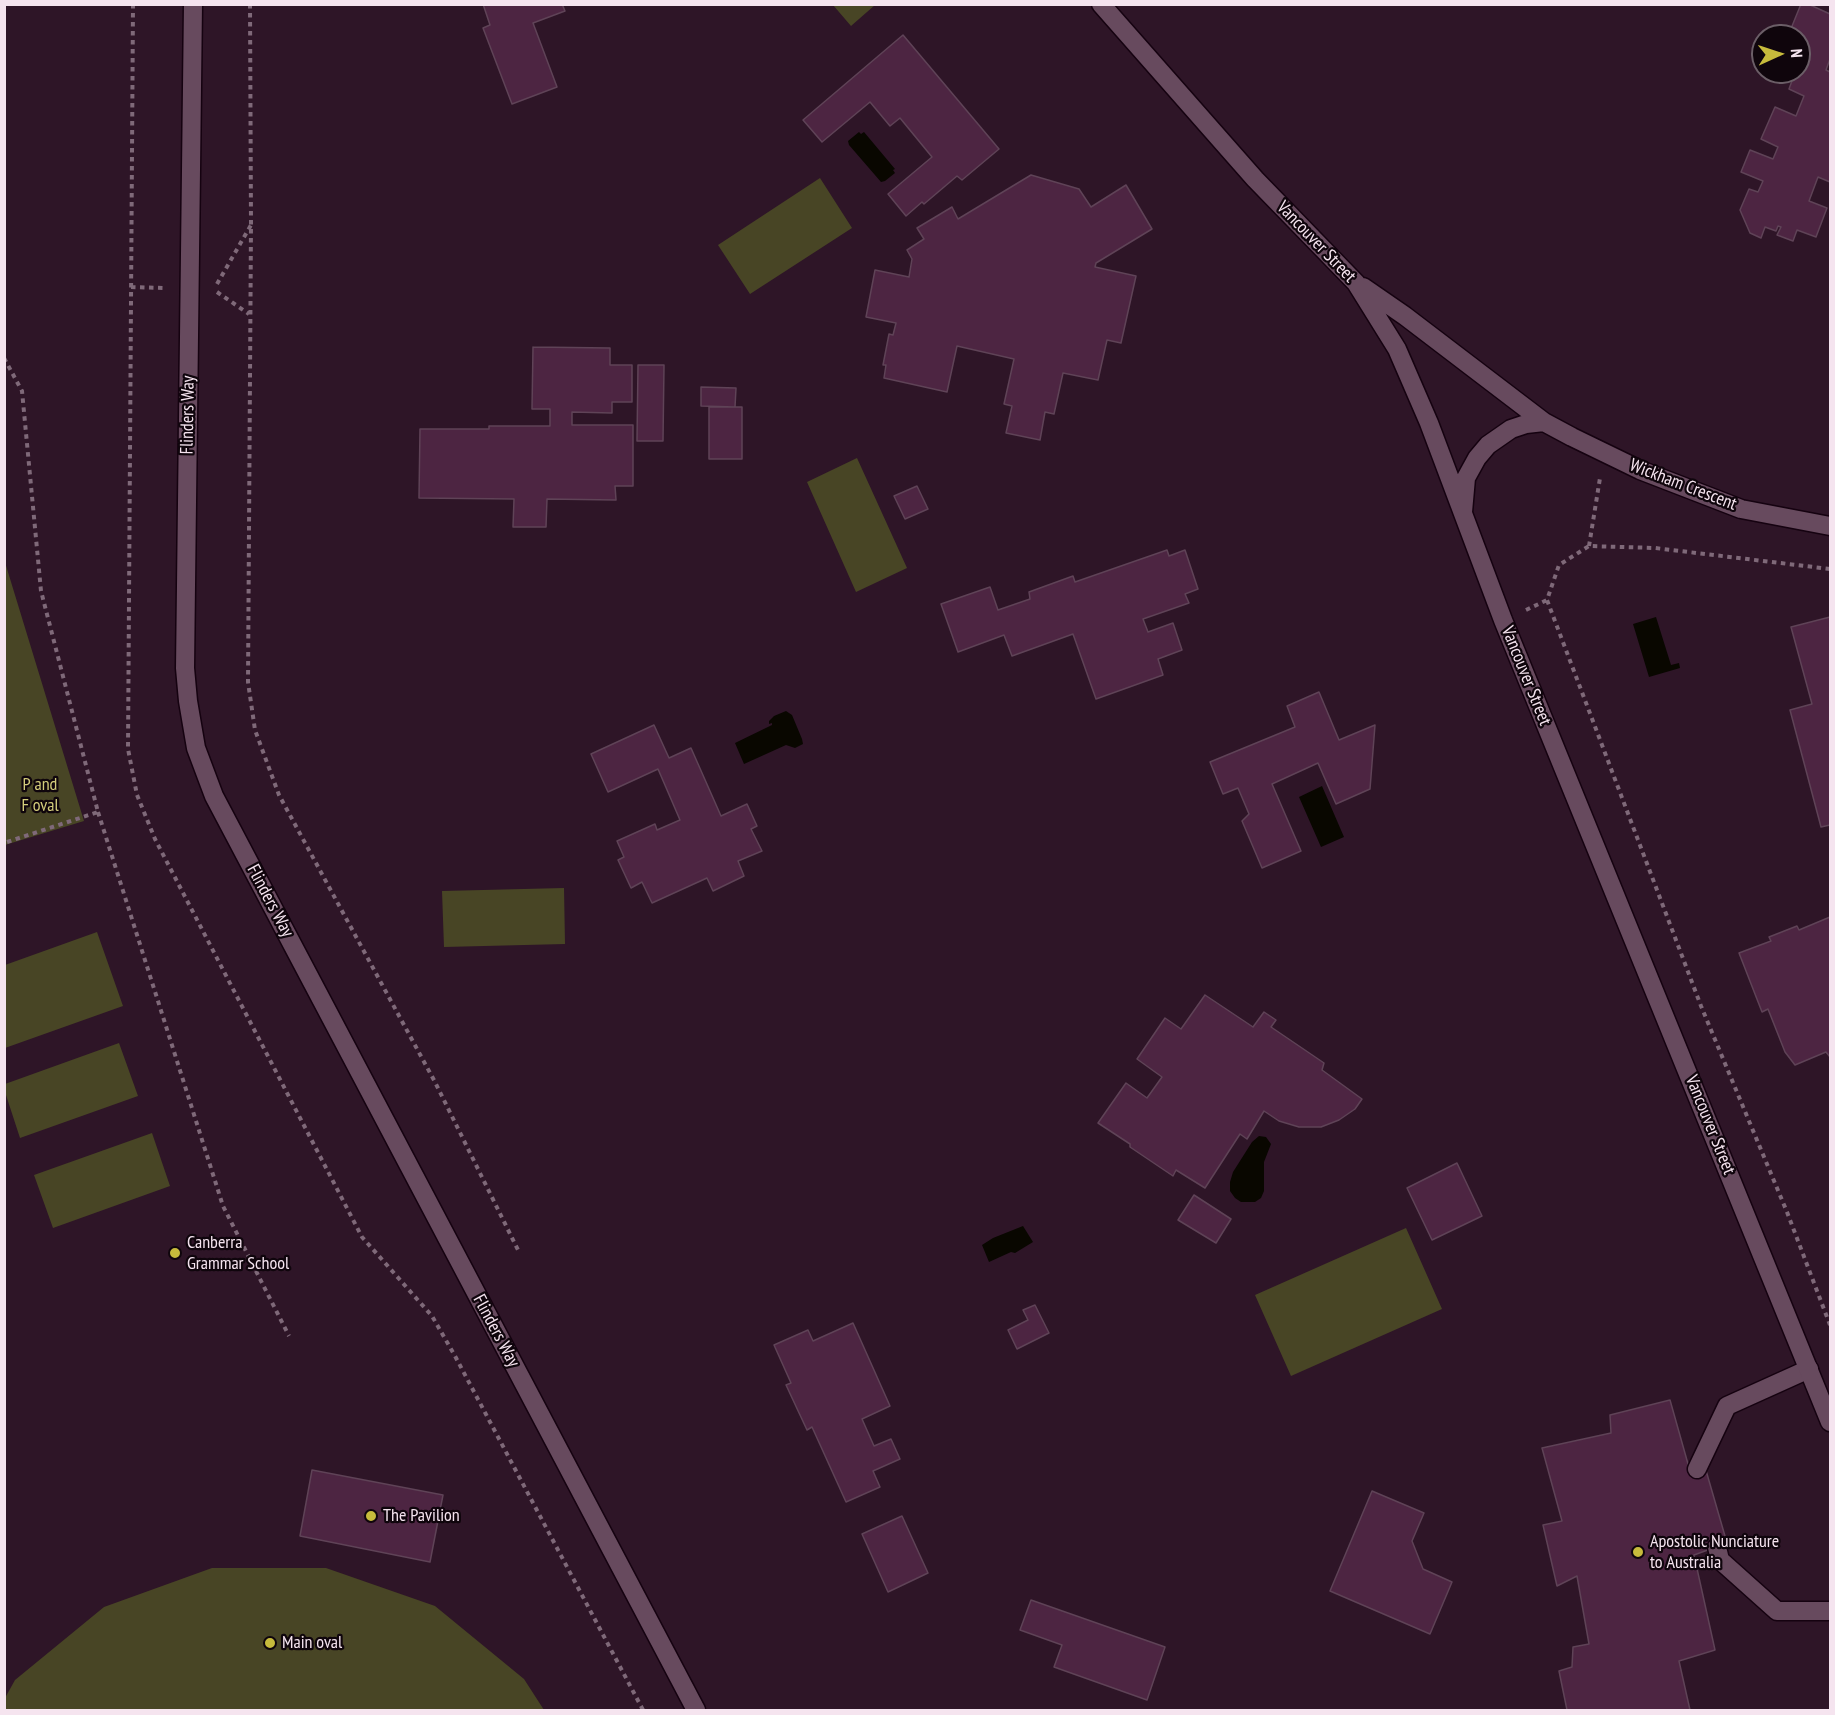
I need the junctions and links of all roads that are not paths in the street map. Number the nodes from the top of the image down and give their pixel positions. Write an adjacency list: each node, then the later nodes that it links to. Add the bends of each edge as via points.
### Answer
1 (193, 4): 12 (street, Flinders Way, via 185,668 196,748 214,796)
2 (1101, 4): 3 (street, Vancouver Street, via 1255,179)
3 (1356, 283): 4 (street, Wickham Crescent); 5 (street, Vancouver Street, via 1397,349)
4 (1544, 422): 5 (street, via 1510,429 1477,458 1466,478); 6 (street, Wickham Crescent, via 1640,470 1741,509)
5 (1463, 517): 7 (street, Vancouver Street)
6 (1830, 526)
7 (1809, 1369): 8 (street, Vancouver Street); 9 (street, via 1727,1406)
8 (1830, 1422)
9 (1697, 1469)
10 (1717, 1547): 11 (street, via 1720,1560 1777,1611)
11 (1830, 1611)
12 (696, 1710)

